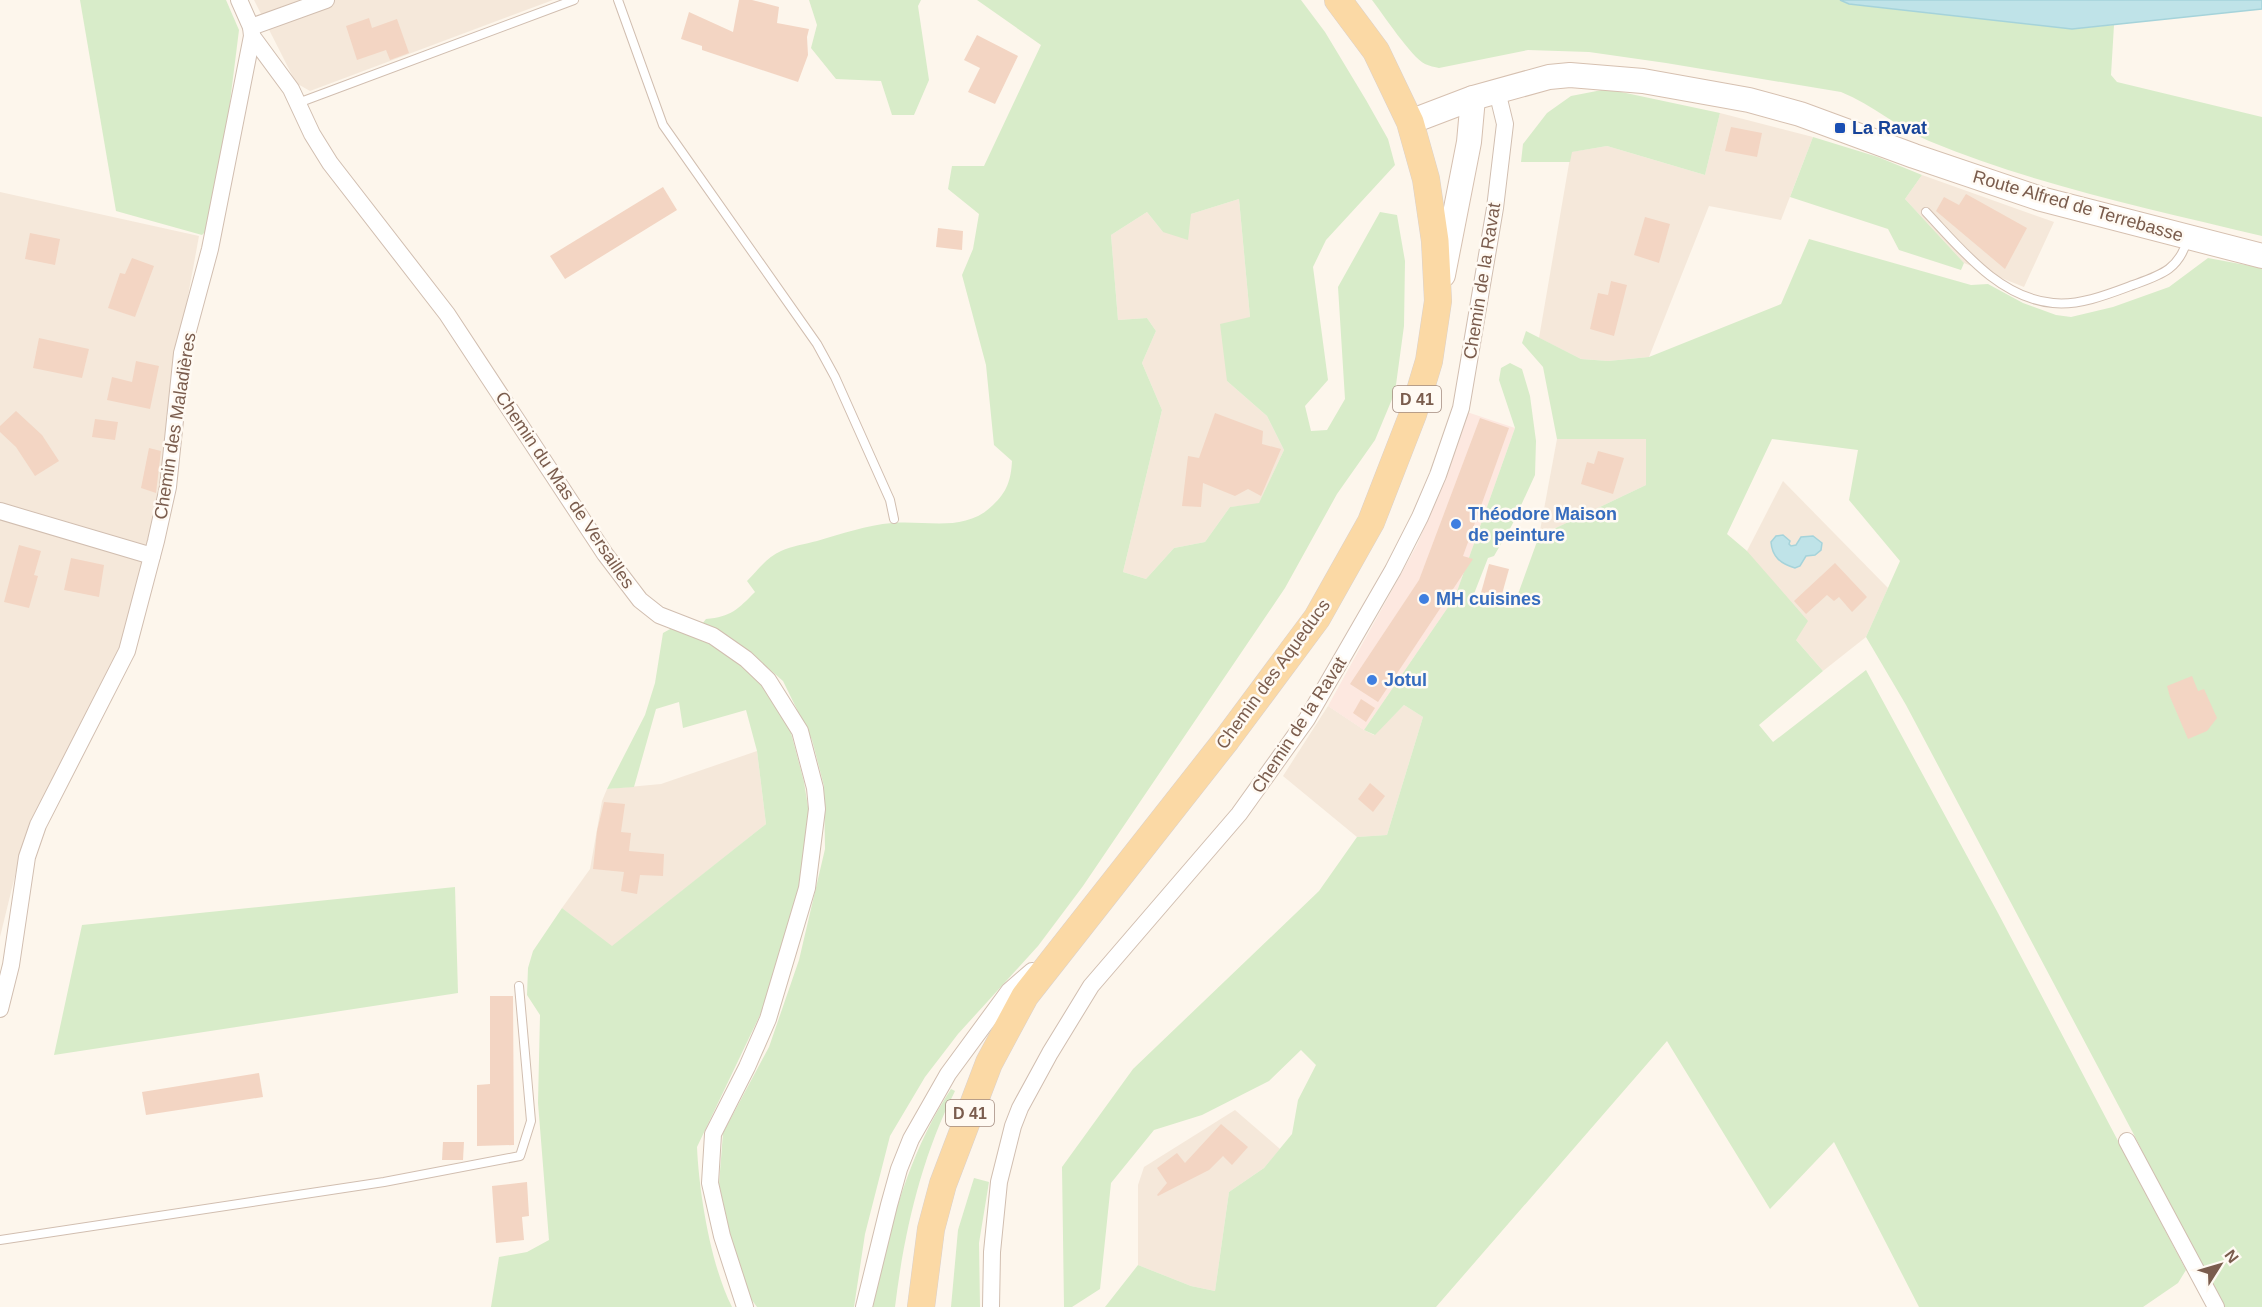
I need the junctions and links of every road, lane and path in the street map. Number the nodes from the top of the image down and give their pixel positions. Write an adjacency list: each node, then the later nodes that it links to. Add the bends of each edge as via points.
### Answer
1 (239, 0): 6 (street, Chemin du Mas de Versailles)
2 (326, 0): 6 (street)
3 (574, 0): 9 (lane)
4 (618, 0): 16 (lane, via 663,125 817,344 885,490)
5 (1338, 0): 10 (main road, Chemin des Aqueducs / D 41, via 1377,51)
6 (252, 31): 9 (street, Chemin du Mas de Versailles); 17 (street, Chemin des Maladières, via 210,249 182,353 168,487)
7 (1497, 91): 8 (street, Route Alfred de Terrebasse); 12 (street, Route Alfred de Terrebasse, via 1570,75 1643,81 1749,100 1800,114 2041,200); 26 (street, Chemin de la Ravat, via 1504,123 1495,208 1461,408 1438,475 1393,570 1307,719 1239,814 1092,986 1020,1108 999,1182)
8 (1473, 98): 10 (street, Route Alfred de Terrebasse); 14 (street, via 1469,142)
9 (298, 103): 23 (street, Chemin du Mas de Versailles, via 330,163 447,314 605,554 640,600 659,615 713,636 746,659 768,680 800,731 817,809 807,888 768,1019 713,1134 710,1183)
10 (1410, 122): 14 (main road, Chemin des Aqueducs / D 41, via 1426,179)
11 (1926, 212): 12 (lane, via 1963,251 2009,290 2055,304 2111,294 2159,276 2175,265)
12 (2188, 237): 13 (street, Route Alfred de Terrebasse)
13 (2262, 256)
14 (1438, 301): 18 (main road, Chemin des Aqueducs / D 41, via 1429,361 1413,414 1371,522 1317,618)
15 (0, 511): 17 (street)
16 (894, 519)
17 (152, 556): 20 (street, Chemin des Maladières, via 127,651 38,825 27,858 11,965)
18 (1069, 939): 24 (street, via 1009,991 927,1109 899,1169); 25 (main road, Chemin des Aqueducs / D 41, via 1025,996 989,1063 943,1184 930,1238)
19 (519, 986): 22 (lane, via 531,1121 520,1156 384,1182)
20 (0, 1009)
21 (2127, 1141): 27 (street)
22 (0, 1240)
23 (745, 1307)
24 (864, 1307)
25 (921, 1307)
26 (991, 1307)
27 (2216, 1307)

